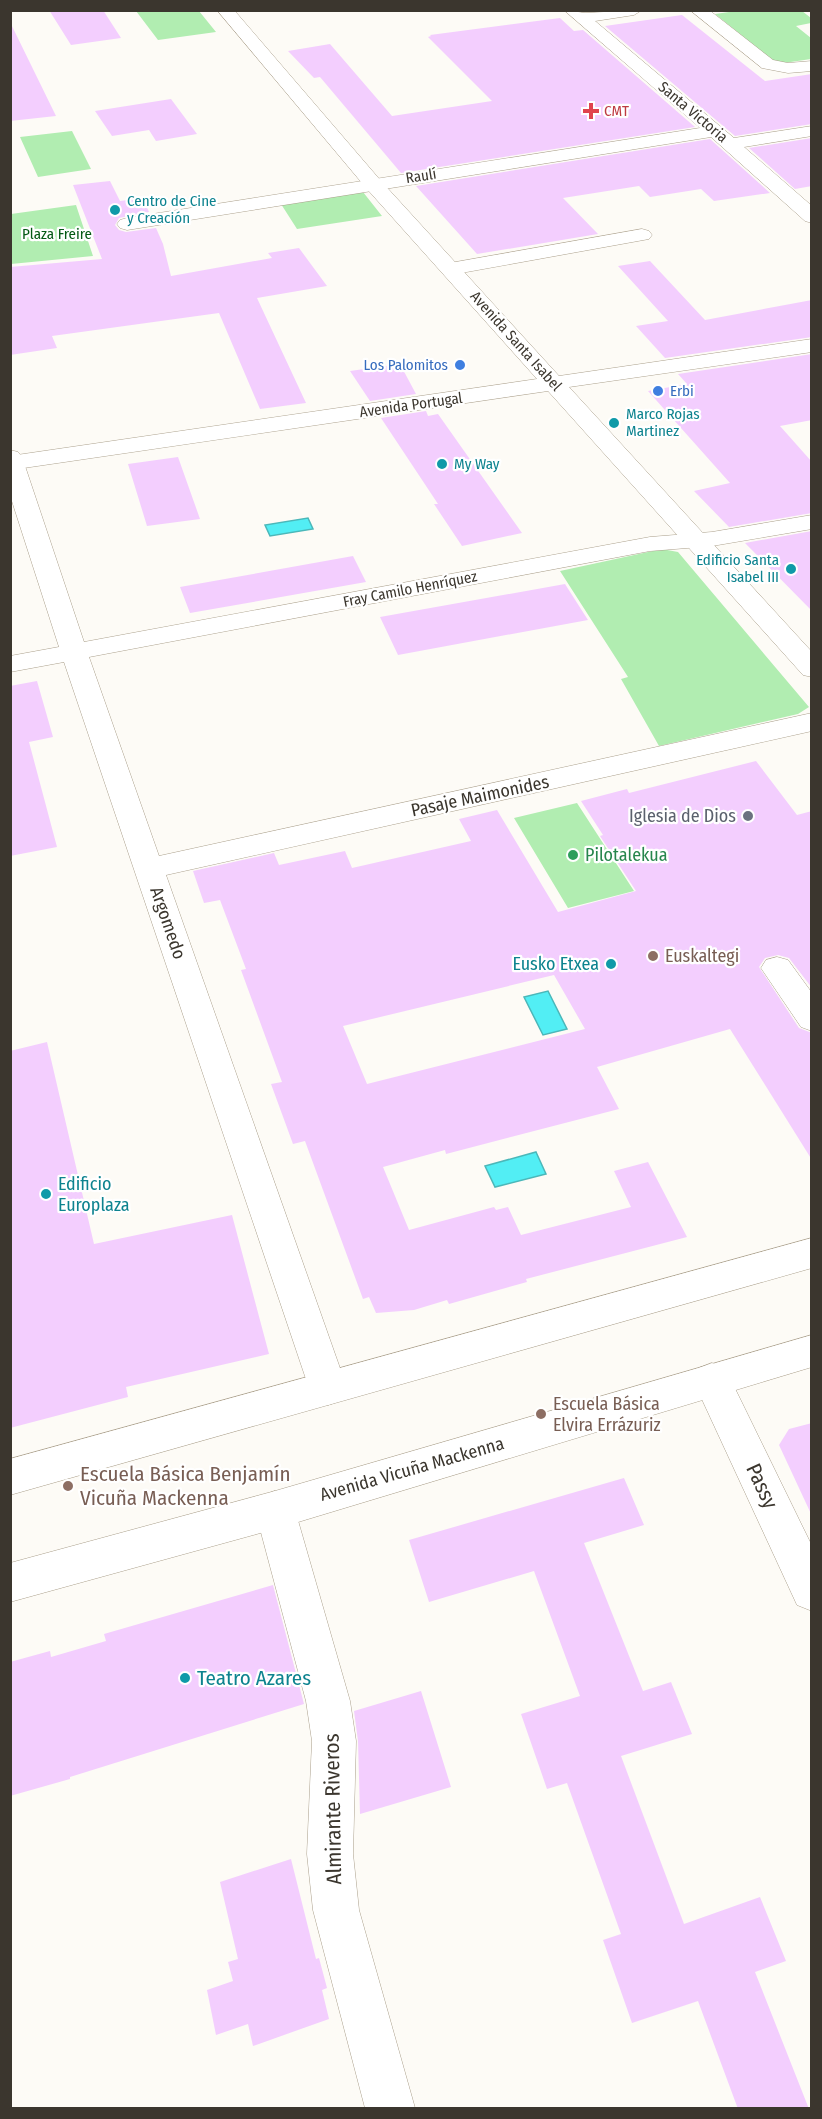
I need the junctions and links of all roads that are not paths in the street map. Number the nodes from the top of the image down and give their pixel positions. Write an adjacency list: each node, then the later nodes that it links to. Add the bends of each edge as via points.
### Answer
1 (225, 10): 9 (street, Avenida Santa Isabel)
2 (634, 10): 4 (street)
3 (698, 10): 5 (street, via 768,64 788,68)
4 (576, 14): 6 (street, Santa Victoria)
5 (812, 66)
6 (715, 131): 8 (street, Santa Victoria); 9 (street, Raulí)
7 (812, 131): 8 (street)
8 (730, 144): 10 (street, Santa Victoria)
9 (374, 185): 11 (street, Raulí); 13 (street, Avenida Santa Isabel)
10 (812, 217)
11 (127, 224)
12 (642, 235): 13 (street)
13 (450, 269): 15 (street, Avenida Santa Isabel)
14 (812, 345): 15 (street, Avenida Portugal)
15 (555, 384): 16 (street, Avenida Portugal); 18 (street, Avenida Santa Isabel)
16 (11, 461): 19 (street, Argomedo)
17 (812, 522): 18 (street, Fray Camilo Henríquez)
18 (697, 540): 19 (street, Fray Camilo Henríquez, via 650,544); 21 (street, Avenida Santa Isabel)
19 (74, 652): 20 (street, Fray Camilo Henríquez); 23 (street, Argomedo)
20 (10, 664)
21 (812, 669)
22 (812, 722): 23 (street, Pasaje Maimonides)
23 (149, 869): 29 (street, Argomedo)
24 (777, 968): 25 (street)
25 (812, 1018)
26 (812, 1253): 29 (street)
27 (812, 1351): 28 (street, Avenida Vicuña Mackenna)
28 (712, 1380): 31 (street, Avenida Vicuña Mackenna); 33 (street, Passy)
29 (328, 1388): 30 (street)
30 (10, 1477)
31 (275, 1510): 32 (street, Avenida Vicuña Mackenna); 34 (street, Almirante Riveros, via 328,1701 334,1741 330,1854 336,1910)
32 (10, 1583)
33 (812, 1591)
34 (390, 2109)

